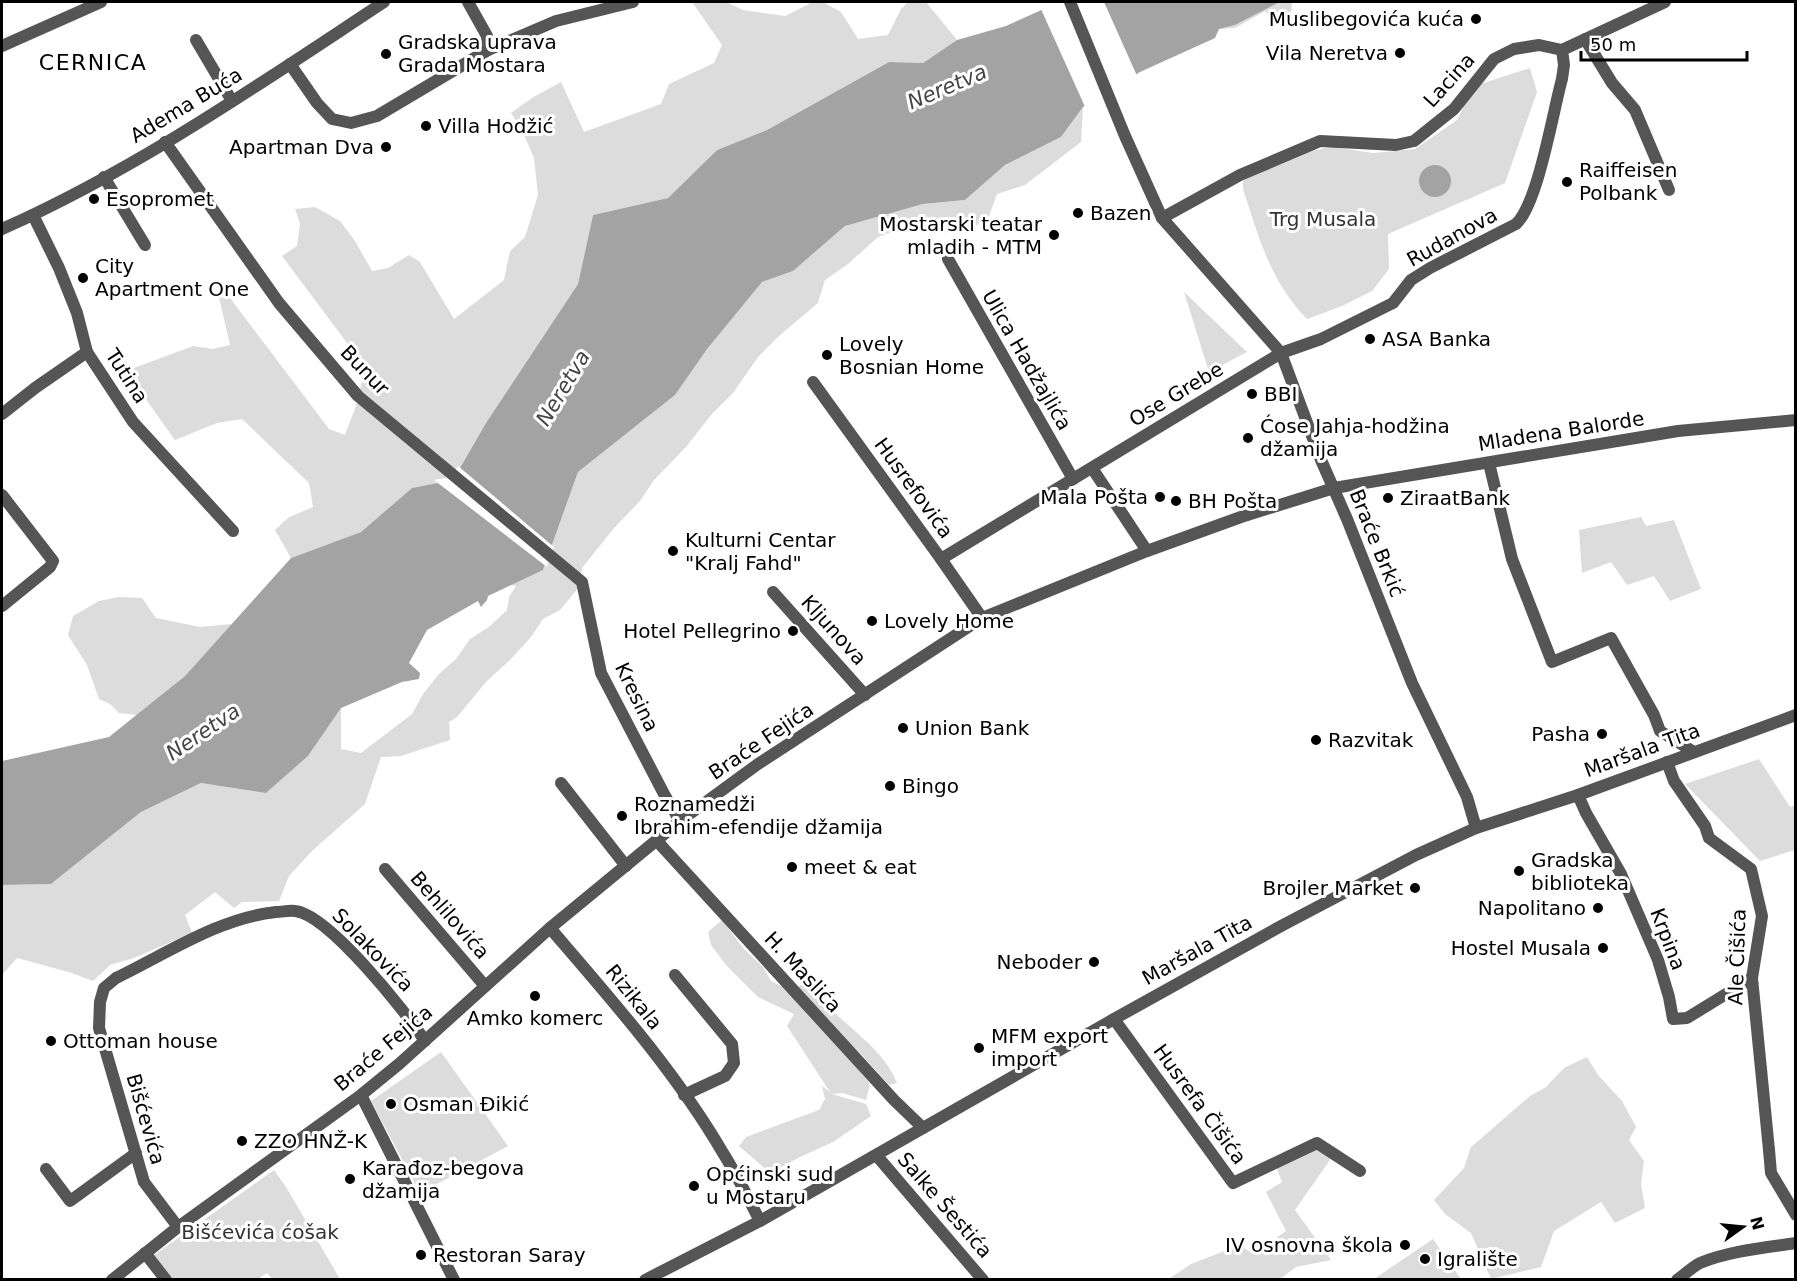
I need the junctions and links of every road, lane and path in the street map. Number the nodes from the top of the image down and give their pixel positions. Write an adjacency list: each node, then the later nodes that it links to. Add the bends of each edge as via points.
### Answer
1 (101, 2): 9 (street)
2 (384, 2): 12 (street, Adema Buća)
3 (468, 2): 10 (street, via 487,36)
4 (1070, 2): 18 (street, Braće Brkić)
5 (1665, 2): 7 (street)
6 (627, 3): 10 (street, via 556,21)
7 (1585, 39): 11 (street); 16 (street, via 1612,83 1635,110)
8 (196, 40): 13 (street)
9 (2, 46)
10 (488, 50): 12 (street, via 377,116 351,123 332,119)
11 (1562, 50): 18 (street, Lacina, via 1539,45 1494,59 1454,110 1414,141 1396,145 1320,141 1240,175); 23 (street, Rudanova, via 1562,79 1537,181 1522,218 1430,268 1412,280 1393,303 1321,339)
12 (290, 64): 13 (street, Adema Buća)
13 (232, 101): 14 (street, Adema Buća)
14 (165, 142): 15 (street, Adema Buća); 35 (street, Bunur, via 279,303 358,396)
15 (104, 177): 17 (street, Adema Buća); 20 (street)
16 (1669, 190)
17 (33, 215): 19 (street, Adema Buća); 22 (street, Tutina, via 62,277)
18 (1162, 218): 23 (street, Braće Brkić)
19 (2, 229)
20 (145, 245)
21 (948, 259): 29 (street, Ulica Hadžajlića)
22 (87, 352): 25 (street); 32 (street, Tutina, via 133,422)
23 (1281, 352): 28 (street, Ose Grebe); 30 (street, Braće Brkić)
24 (813, 382): 34 (street, Husrefovića)
25 (2, 414)
26 (1796, 420): 27 (street, Mladena Balorde, via 1678,431)
27 (1489, 463): 30 (street, Mladena Balorde); 41 (street, via 1512,559 1551,662 1611,638 1660,731)
28 (1092, 468): 29 (street, Ose Grebe); 33 (street)
29 (1073, 479): 34 (street, Ose Grebe)
30 (1334, 488): 33 (street, Braće Fejića); 46 (street, Braće Brkić, via 1412,683 1467,796)
31 (2, 495): 37 (street, via 53,561)
32 (233, 531)
33 (1148, 551): 38 (street, Braće Fejića)
34 (942, 559): 38 (street, Husrefovića)
35 (582, 582): 45 (street, Kresina, via 602,673)
36 (773, 592): 39 (street, Kljunova)
37 (2, 606)
38 (982, 618): 39 (street, Braće Fejića)
39 (865, 694): 45 (street, Braće Fejića)
40 (1796, 714): 41 (street, Maršala Tita)
41 (1694, 752): 42 (street, Maršala Tita)
42 (1667, 762): 44 (street, Maršala Tita); 53 (street, Ale Čišića, via 1674,781 1709,838 1751,869 1762,916)
43 (561, 783): 48 (street)
44 (1578, 795): 46 (street, Maršala Tita); 53 (street, Krpina, via 1621,874 1653,949 1673,1019 1687,1017)
45 (680, 820): 47 (street, Braće Fejića)
46 (1476, 828): 55 (street, Maršala Tita, via 1359,885)
47 (657, 841): 48 (street, Braće Fejića); 59 (street, H. Maslića)
48 (626, 866): 50 (street, Braće Fejića)
49 (385, 869): 54 (street, Behlilovića)
50 (550, 928): 54 (street, Braće Fejića); 58 (street, Rizikala, via 610,997)
51 (145, 964): 56 (street, Solakovića, via 243,917 294,910 310,914 358,958); 60 (street, Bišćevića, via 104,988 99,1011 99,1028)
52 (675, 975): 58 (street, via 732,1044 734,1063 725,1076)
53 (1752, 978): 64 (street, Ale Čišića, via 1770,1173)
54 (485, 986): 56 (street, Braće Fejića)
55 (1114, 1019): 59 (street, Maršala Tita); 63 (street, Husrefa Čišića, via 1233,1183 1317,1143)
56 (425, 1041): 57 (street, Braće Fejića)
57 (361, 1095): 66 (street, Braće Fejića); 72 (street)
58 (684, 1095): 65 (street, Rizikala, via 723,1152)
59 (923, 1128): 61 (street, Maršala Tita)
60 (136, 1153): 62 (street, via 70,1201); 66 (street, Bišćevića, via 144,1182)
61 (877, 1156): 65 (street, Maršala Tita); 74 (street, Salke Šestića)
62 (46, 1169)
63 (1360, 1171)
64 (1796, 1215)
65 (760, 1221): 73 (street, Maršala Tita)
66 (178, 1227): 68 (street, Braće Fejića)
67 (1796, 1243): 69 (street, via 1748,1249 1698,1264)
68 (145, 1253): 70 (street, Braće Fejića); 71 (street)
69 (1686, 1277)
70 (111, 1280)
71 (166, 1280)
72 (454, 1280)
73 (645, 1280)
74 (983, 1280)

